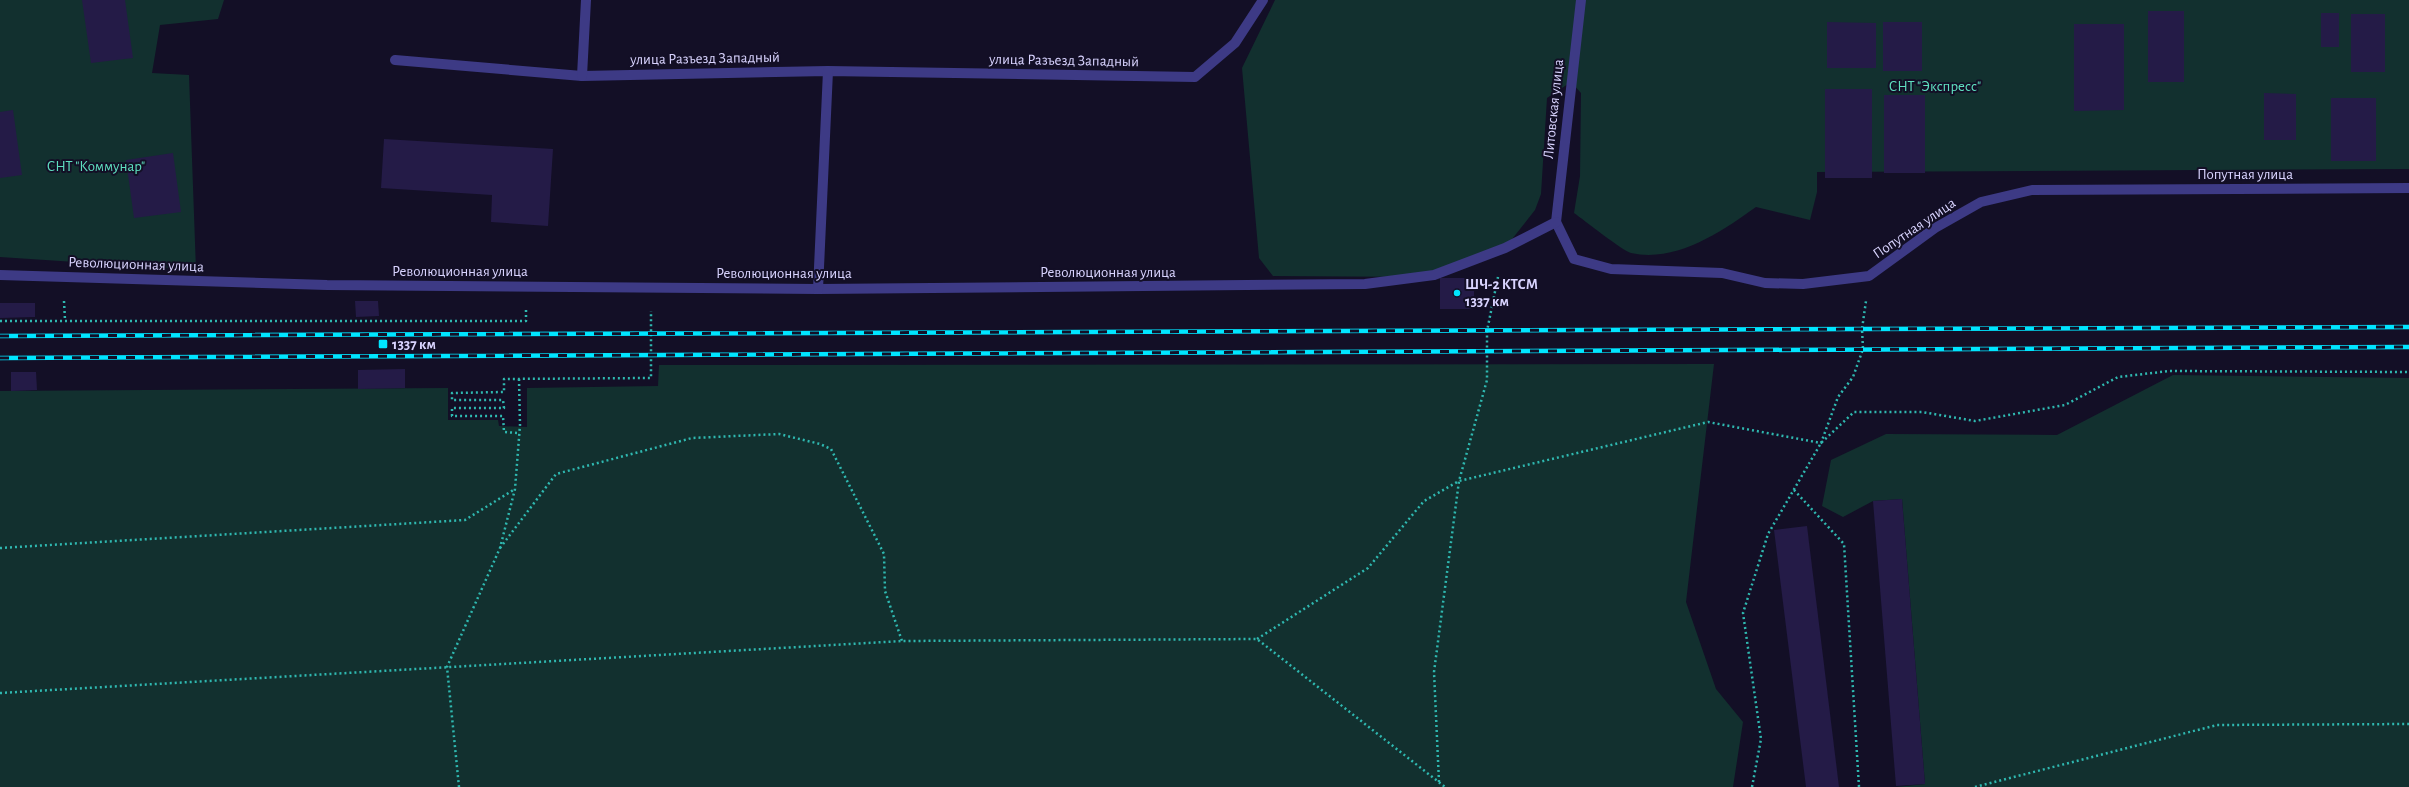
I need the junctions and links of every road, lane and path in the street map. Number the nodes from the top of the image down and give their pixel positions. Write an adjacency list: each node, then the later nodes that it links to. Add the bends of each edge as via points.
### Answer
1 (586, 0): 6 (street)
2 (1263, 0): 5 (street, улица Разъезд Западный, via 1235,43 1195,77)
3 (1581, 0): 8 (street, Литовская улица)
4 (395, 60): 6 (street, улица Разъезд Западный)
5 (828, 71): 6 (street, улица Разъезд Западный); 12 (street)
6 (582, 76)
7 (2409, 188): 11 (street, Попутная улица, via 2032,190 1981,202 1936,228)
8 (1556, 222): 9 (street, Революционная улица); 11 (street, Попутная улица, via 1574,259 1611,269 1722,273 1764,283 1803,284)
9 (1505, 248): 12 (street, Революционная улица, via 1434,275 1364,284); 22 (path, via 1487,330 1487,380)
10 (0, 275): 12 (street, Революционная улица, via 327,285)
11 (1869, 276): 21 (path, via 1862,329 1863,349 1853,377 1838,397)
12 (818, 289)
13 (64, 299): 16 (path)
14 (651, 308): 19 (path, via 651,378)
15 (533, 309): 16 (path, via 526,309 526,321)
16 (65, 320): 17 (path)
17 (0, 321)
18 (2409, 372): 21 (path, via 2169,371 2118,377 2065,406 1975,421 1922,412 1854,412)
19 (519, 379): 20 (path); 20 (path, via 504,379 504,392 452,393 452,400 503,400 504,408 452,408 452,416 503,416 504,432)
20 (518, 433): 23 (path)
21 (1821, 443): 22 (path, via 1708,422); 24 (path)
22 (1459, 481): 27 (path, via 1424,502 1368,568); 32 (path, via 1434,672)
23 (515, 489): 25 (path, via 465,520); 26 (path)
24 (1794, 489): 35 (path, via 1768,534 1743,613 1761,739); 36 (path, via 1844,544)
25 (0, 548)
26 (500, 548): 28 (path, via 556,474 692,438 779,434 831,449 884,554 885,591); 29 (path)
27 (1257, 640): 28 (path); 32 (path)
28 (902, 641): 29 (path)
29 (447, 667): 30 (path); 33 (path)
30 (0, 693)
31 (2409, 724): 37 (path, via 2217,725)
32 (1438, 782): 34 (path)
33 (459, 787)
34 (1444, 787)
35 (1752, 787)
36 (1860, 787)
37 (1975, 787)

